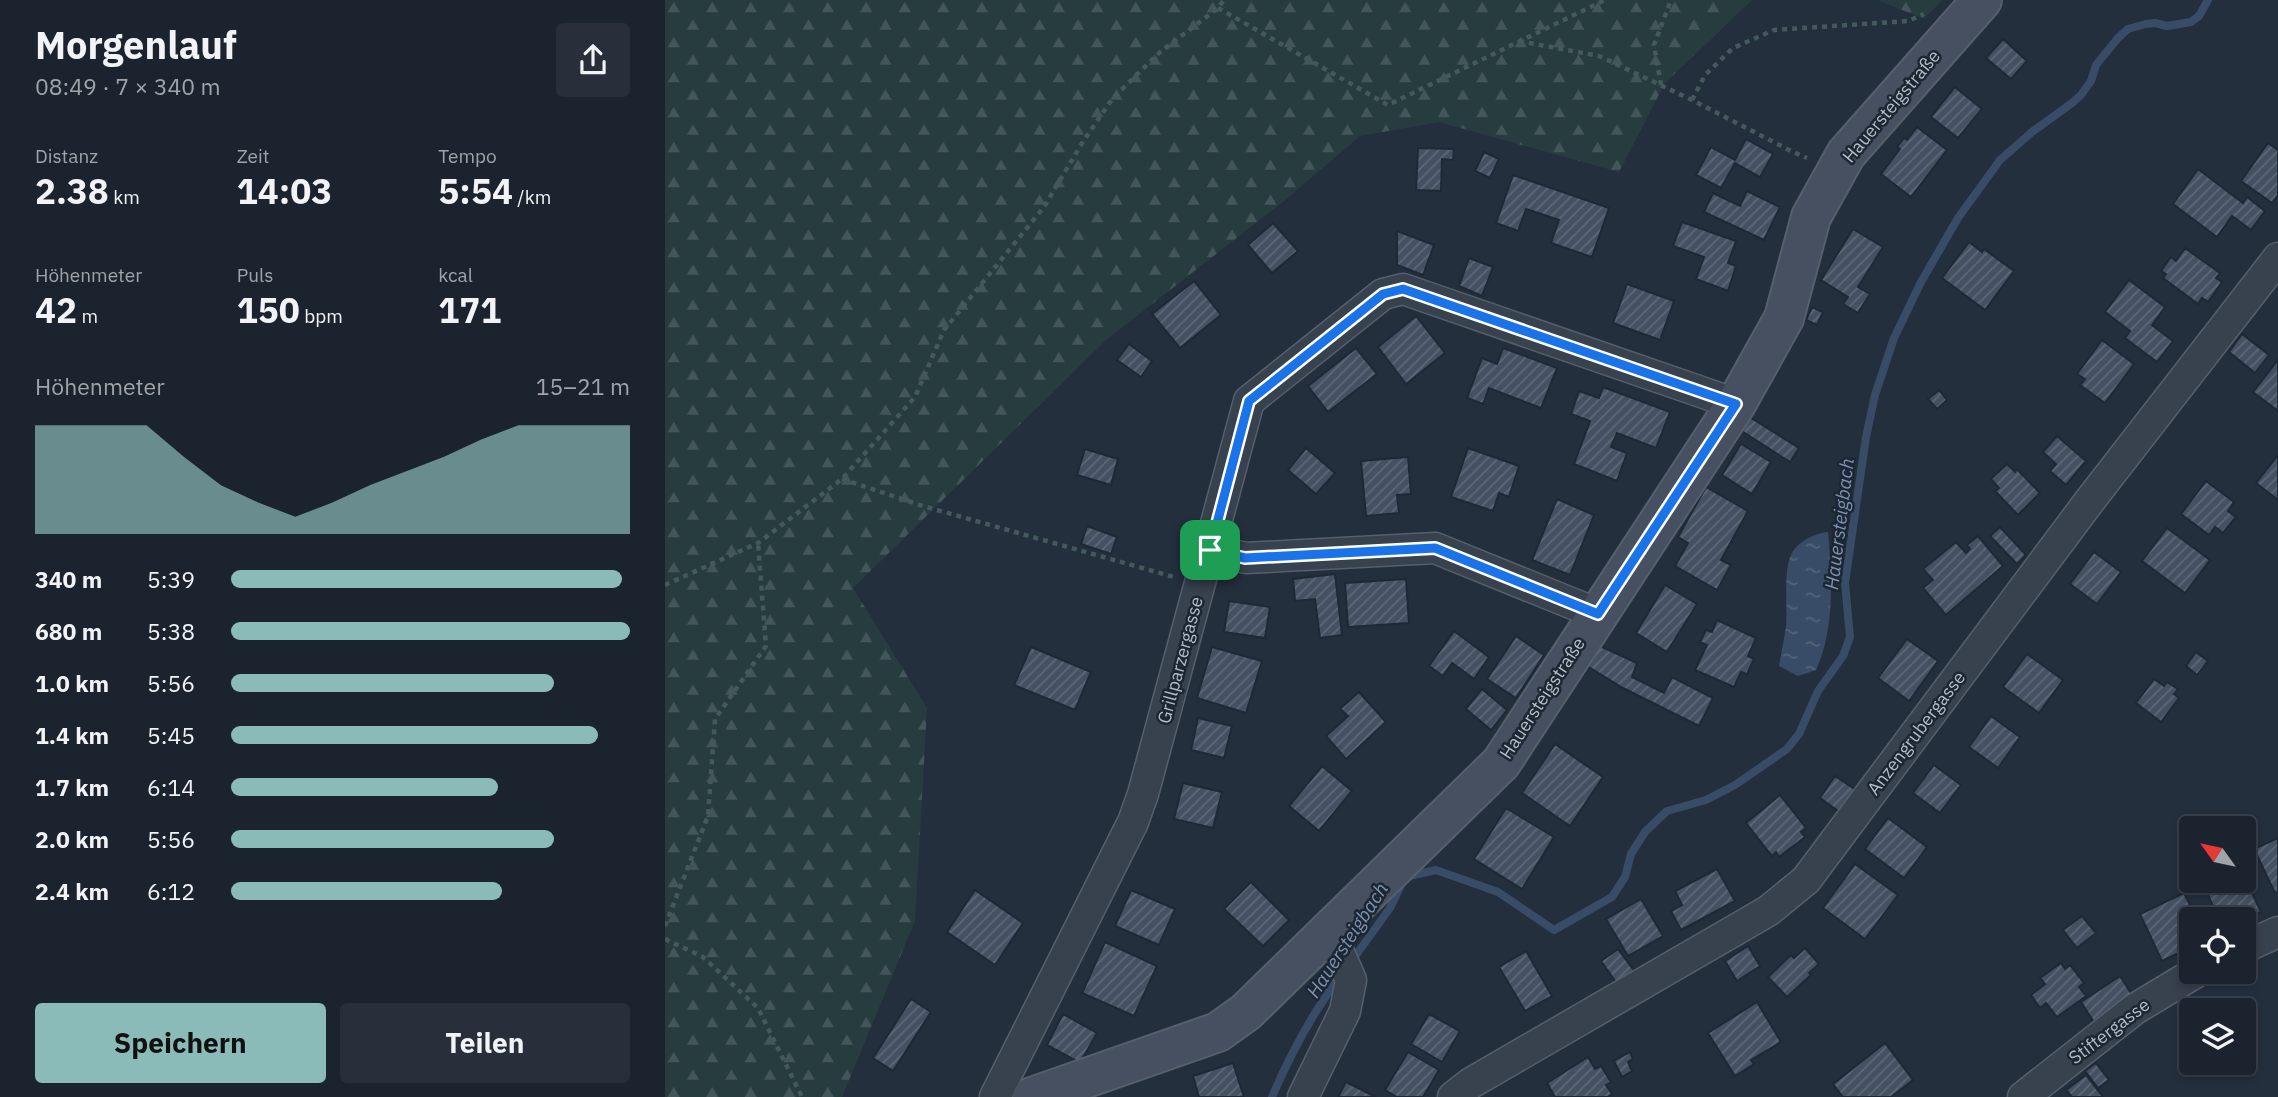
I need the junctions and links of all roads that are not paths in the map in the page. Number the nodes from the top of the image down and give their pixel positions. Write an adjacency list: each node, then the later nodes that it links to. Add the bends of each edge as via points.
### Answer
1 (1982, 0): 3 (street, Hauersteigstraße, via 1846,154 1811,217 1784,318)
2 (2278, 258): 13 (street, Anzengrubergasse, via 1806,880 1768,911)
3 (1736, 404): 4 (street, Grillparzergasse, via 1403,289 1383,294 1249,401); 5 (street, Hauersteigstraße)
4 (1210, 550): 5 (street, via 1245,558 1435,548); 10 (street, Grillparzergasse, via 1133,822)
5 (1598, 614): 8 (street, Hauersteigstraße, via 1501,763)
6 (2278, 932): 7 (street)
7 (2256, 942)
8 (1337, 948): 11 (street, Hauersteigstraße, via 1217,1032); 12 (street, via 1350,980 1345,1011)
9 (2179, 982): 14 (street, Stiftergasse, via 2135,1009)
10 (995, 1097)
11 (1032, 1097)
12 (1303, 1097)
13 (1453, 1097)
14 (2023, 1097)

